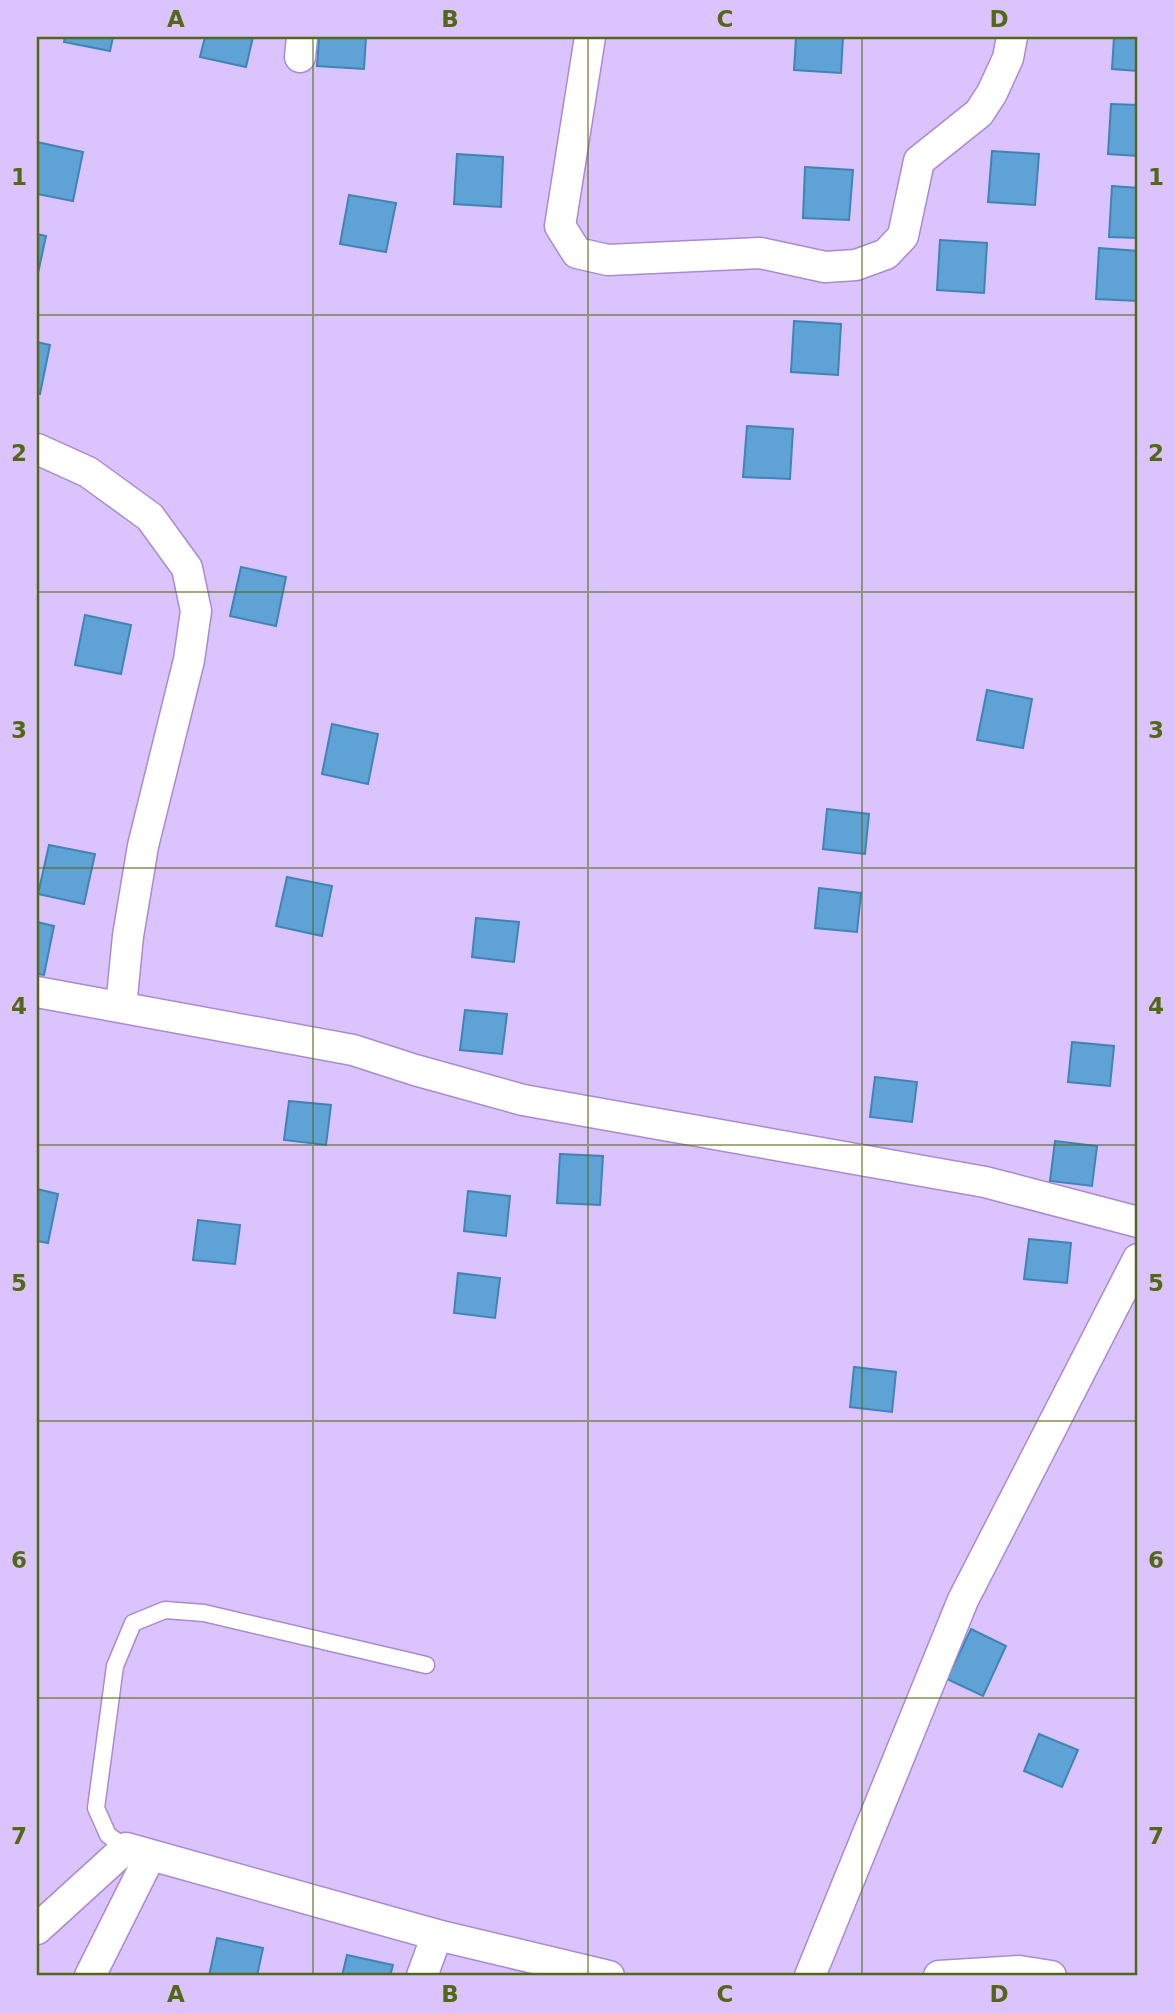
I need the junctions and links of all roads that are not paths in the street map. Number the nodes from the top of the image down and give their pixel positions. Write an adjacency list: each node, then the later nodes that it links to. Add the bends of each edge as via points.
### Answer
1 (590, 37): 2 (street, via 560,226 577,253 608,260 760,253 825,267 856,265 886,254 903,236 919,161 979,113 1008,58)
2 (1012, 37)
3 (37, 449): 5 (street, via 88,472 150,517 187,568 196,611 189,660 143,846)
4 (37, 992): 5 (street)
5 (121, 1007): 6 (street, via 353,1050 523,1100 985,1182)
6 (1138, 1222)
7 (1138, 1259): 15 (street, via 962,1600)
8 (426, 1665): 9 (lane, via 204,1612 165,1610 133,1623 115,1666 96,1808 108,1835)
9 (138, 1852): 10 (street); 11 (street); 12 (street)
10 (37, 1929)
11 (437, 1935): 13 (street); 14 (street)
12 (90, 1976)
13 (422, 1976)
14 (609, 1976)
15 (810, 1976)
16 (939, 1976): 17 (street, via 1019,1971)
17 (1051, 1976)

